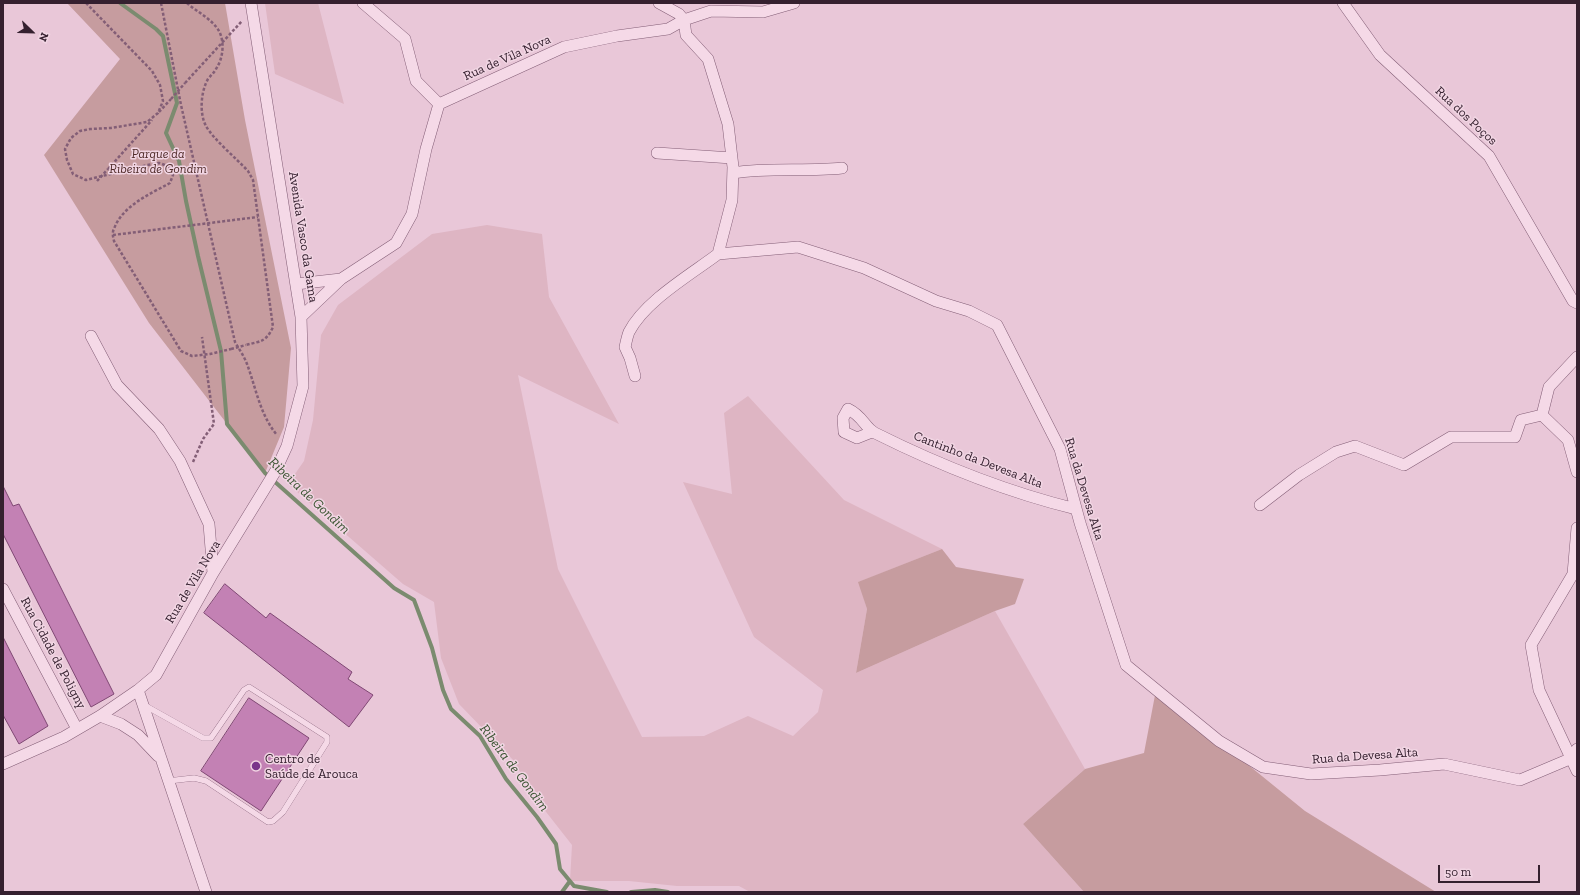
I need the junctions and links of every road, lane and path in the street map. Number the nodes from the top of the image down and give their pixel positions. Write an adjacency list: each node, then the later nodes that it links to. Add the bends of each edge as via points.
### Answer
1 (86, 3): 19 (path, via 152,71 160,85 162,101 158,113 147,122 80,131 71,138 65,149 73,174 86,180 159,163 168,166 173,175 170,184 145,197 128,210 116,225)
2 (161, 3): 18 (path)
3 (187, 3): 10 (path, via 209,20 219,32)
4 (363, 3): 11 (street, via 405,40 416,81)
5 (659, 3): 9 (street, via 679,14)
6 (794, 3): 9 (street, Rua de Vila Nova, via 763,12 710,11)
7 (1343, 3): 23 (street, Rua dos Poços, via 1380,55 1489,156 1573,301)
8 (251, 6): 10 (path); 22 (street, Avenida Vasco da Gama)
9 (684, 20): 11 (street, Rua de Vila Nova, via 668,29 564,47); 13 (street, via 686,35 708,59 728,124)
10 (222, 43): 16 (path, bridge); 17 (path, via 220,59 208,80 203,96 206,126 248,171 253,180)
11 (439, 104): 21 (street, via 412,214 396,243)
12 (657, 153): 13 (street)
13 (732, 158): 15 (street)
14 (842, 168): 15 (street, via 751,170)
15 (733, 173): 20 (street, via 732,200)
16 (97, 182)
17 (258, 217): 18 (path); 27 (path, bridge, via 273,327 269,336 262,341)
18 (208, 224): 19 (path); 32 (path, via 235,342 272,428)
19 (113, 235): 27 (path, via 114,241 181,351 192,356)
20 (718, 254): 29 (street, via 665,293 643,313 629,333 625,347); 37 (street, Rua da Devesa Alta, via 798,247 864,268 997,325 1060,449)
21 (341, 278): 22 (street); 24 (street)
22 (296, 284): 24 (street, Avenida Vasco da Gama)
23 (1577, 303)
24 (301, 317): 32 (street, Avenida Vasco da Gama, via 303,386)
25 (91, 336): 35 (street, via 117,385 159,429)
26 (202, 337): 27 (path)
27 (204, 355): 35 (path, via 214,424 203,439)
28 (1577, 357): 30 (street, via 1549,387)
29 (636, 376)
30 (1542, 415): 34 (street, via 1568,440); 36 (street, via 1521,420 1515,437 1451,437 1404,466 1355,446 1336,452 1299,475)
31 (872, 432): 37 (street, Cantinho da Devesa Alta, via 976,477 1038,500)
32 (286, 446): 33 (street, Avenida Vasco da Gama)
33 (275, 472): 39 (street, Rua de Vila Nova)
34 (1577, 472)
35 (187, 476): 39 (street, via 209,524)
36 (1260, 505)
37 (1076, 509): 45 (street, Rua da Devesa Alta, via 1126,665 1219,742 1262,767 1311,774 1444,764 1520,780)
38 (1577, 528): 45 (street, via 1573,574 1531,644 1539,690)
39 (213, 573): 41 (street, Rua de Vila Nova, via 156,675)
40 (3, 589): 44 (street, Rua Cidade de Poligny)
41 (138, 690): 42 (street); 43 (street, Rua de Vila Nova)
42 (142, 704): 46 (street); 49 (lane, via 203,738 211,738 244,690 249,687 327,737 328,742 287,806 273,821 268,822 206,781 194,778)
43 (100, 716): 44 (street, Rua de Vila Nova); 46 (street, via 121,724 138,735)
44 (77, 730): 47 (street, Rua de Vila Nova)
45 (1574, 753): 48 (street)
46 (161, 760): 49 (street)
47 (4, 763)
48 (1577, 771)
49 (168, 781): 50 (street)
50 (206, 892)

